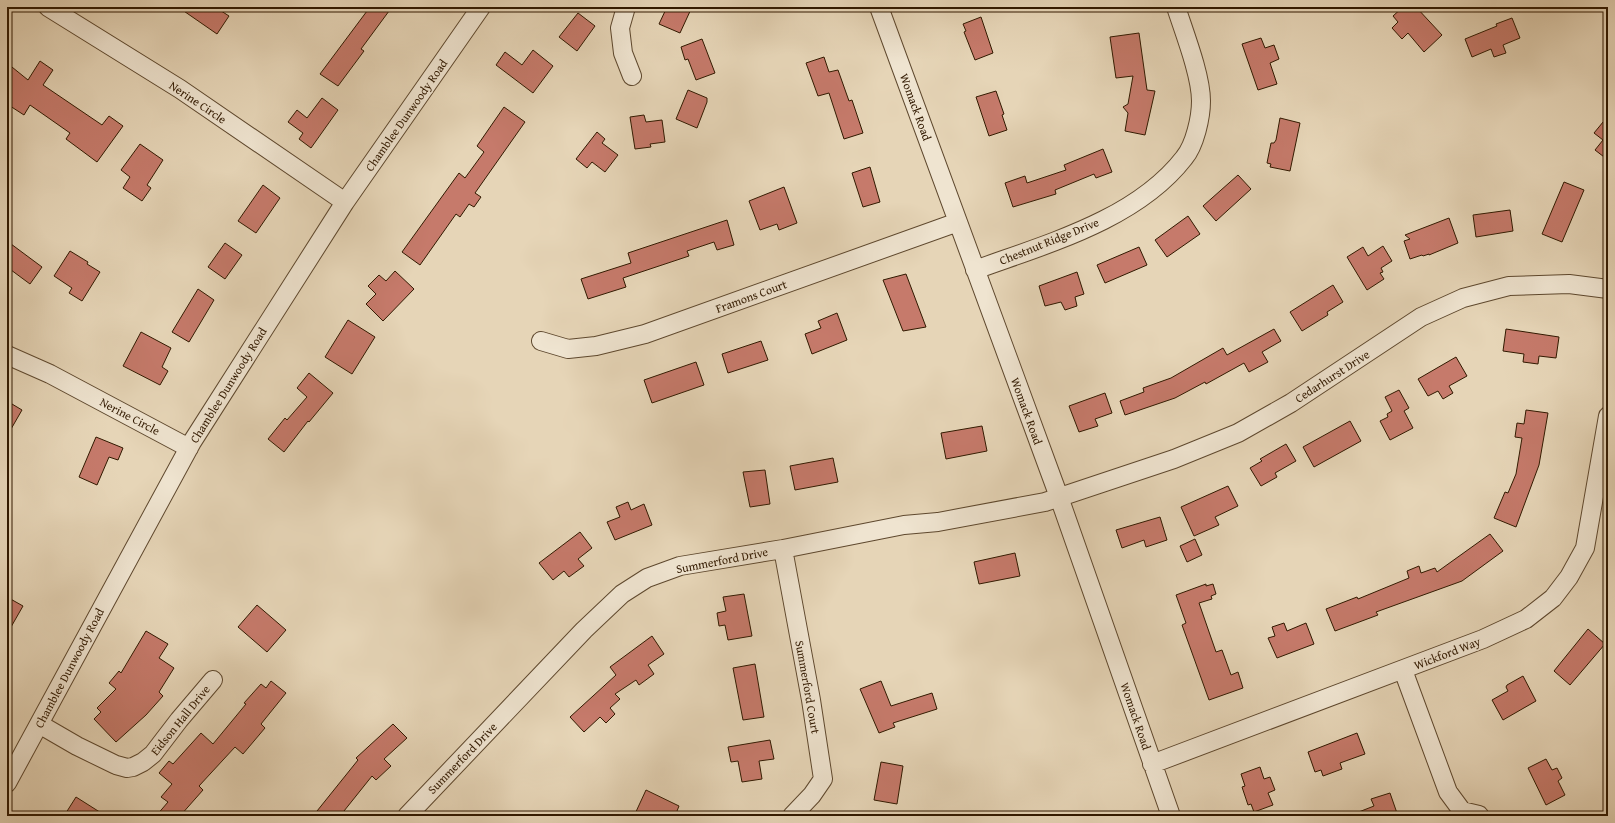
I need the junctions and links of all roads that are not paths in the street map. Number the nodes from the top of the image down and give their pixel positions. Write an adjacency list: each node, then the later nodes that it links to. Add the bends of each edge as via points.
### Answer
1 (48, 7): 7 (street, Nerine Circle, via 180,89)
2 (481, 7): 7 (street, Chamblee Dunwoody Road)
3 (626, 7): 6 (street, via 620,28 623,53)
4 (879, 7): 8 (street, Womack Road)
5 (1176, 7): 9 (street, Chestnut Ridge Drive, via 1196,73 1201,100 1198,128 1185,157 1164,180 1128,207 1074,233)
6 (632, 76)
7 (345, 202): 14 (street, Chamblee Dunwoody Road)
8 (958, 222): 9 (street, Womack Road); 11 (street, Framons Court, via 645,334 596,346 568,349)
9 (975, 270): 15 (street, Womack Road)
10 (1608, 289): 15 (street, Cedarhurst Drive, via 1569,284 1509,286 1463,298 1421,317 1291,404 1238,433 1174,459)
11 (541, 341)
12 (7, 355): 14 (street, Nerine Circle, via 50,374)
13 (1608, 416): 17 (street, Wickford Way, via 1585,548 1569,577 1553,598 1526,620 1483,640)
14 (188, 448): 19 (street, Chamblee Dunwoody Road)
15 (1059, 497): 16 (street, Summerford Drive, via 977,515 904,525); 20 (street, Womack Road)
16 (783, 548): 23 (street, Summerford Drive, via 680,566 647,578 622,594 584,630); 24 (street, Summerford Court, via 823,779)
17 (1403, 670): 20 (street, Wickford Way); 22 (street, via 1448,792 1462,811)
18 (213, 680): 19 (street, Eidson Hall Drive, via 153,754 133,767 116,765)
19 (39, 724): 21 (street, Chamblee Dunwoody Road)
20 (1152, 764): 25 (street, Womack Road)
21 (7, 783)
22 (1479, 815)
23 (407, 816)
24 (792, 816)
25 (1171, 816)

